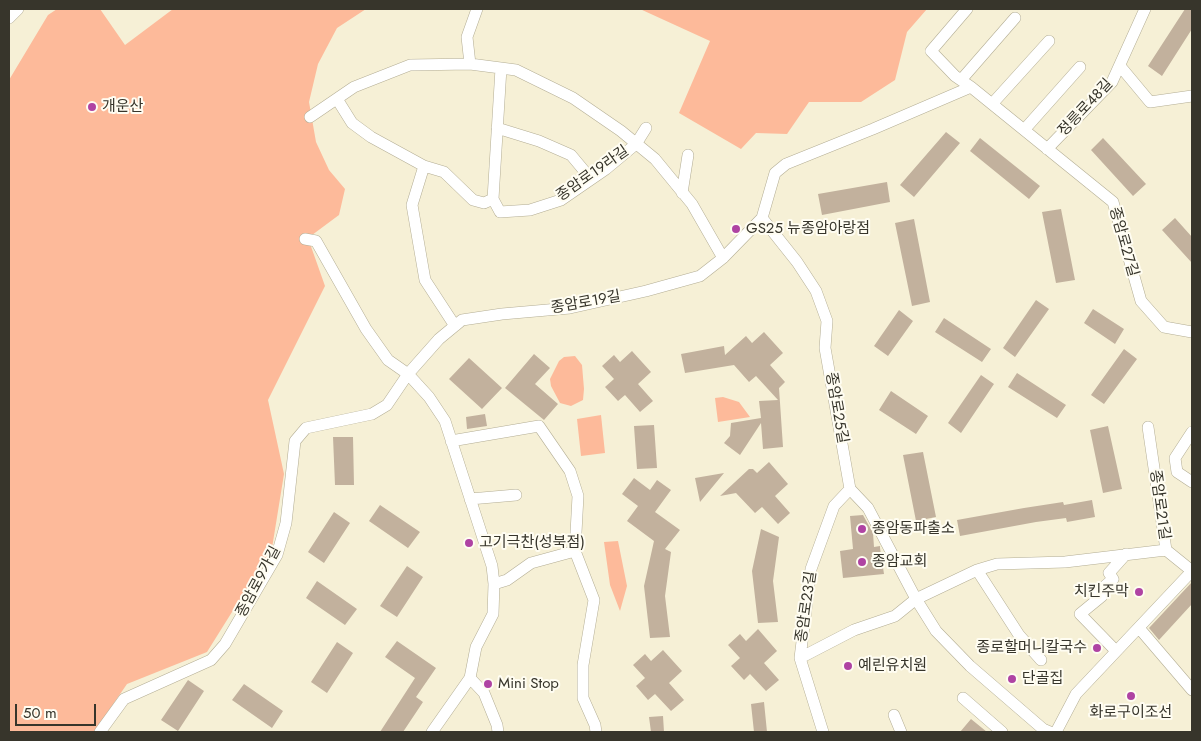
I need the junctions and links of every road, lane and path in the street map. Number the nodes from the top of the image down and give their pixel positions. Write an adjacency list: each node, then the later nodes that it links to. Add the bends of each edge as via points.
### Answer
1 (477, 9): 6 (street, via 467,37)
2 (967, 9): 10 (street, 종암로27길, via 931,51)
3 (1145, 9): 7 (street, 정릉로48길)
4 (1015, 18): 10 (street)
5 (1049, 41): 14 (street)
6 (470, 64): 9 (street); 13 (street, via 410,65 354,86)
7 (1120, 66): 12 (street, via 1150,102); 20 (street, 정릉로48길, via 1112,82)
8 (1080, 67): 18 (street)
9 (501, 68): 16 (street); 19 (street, via 516,70 574,98)
10 (961, 80): 11 (street, 종암로27길)
11 (971, 87): 14 (street, 종암로27길); 26 (street, via 786,164 775,173)
12 (1192, 96)
13 (337, 98): 15 (street); 22 (street, via 352,123)
14 (992, 104): 18 (street, 종암로27길)
15 (310, 116)
16 (497, 128): 23 (street, via 571,155); 25 (street)
17 (646, 128): 19 (street, 종암로19라길)
18 (1024, 130): 20 (street, 종암로27길)
19 (636, 144): 23 (street, 종암로19라길); 24 (street, via 655,159)
20 (1047, 149): 30 (street, 종암로27길, via 1113,202 1141,302 1164,327)
21 (688, 155): 24 (street)
22 (424, 166): 25 (street, via 444,172 473,200 484,203); 29 (street, via 412,205 425,280)
23 (591, 179): 25 (street, 종암로19라길, via 561,200 530,210 500,212)
24 (682, 193): 28 (street, via 692,204)
25 (493, 199)
26 (762, 218): 28 (street, 종암로19길); 36 (street, 종암로25길, via 816,291 827,321 825,348)
27 (305, 239): 31 (street, via 316,242 388,360)
28 (723, 258): 29 (street, 종암로19길, via 700,276 646,291 570,308 462,320)
29 (455, 326): 31 (street, 종암로19길)
30 (1192, 332)
31 (408, 374): 34 (street, via 445,421); 54 (street, 종암로9가길, via 387,405 372,414 306,428 295,441 286,524 277,555 225,644 211,660 124,699)
32 (1148, 427): 39 (street, 종암로21길)
33 (1192, 432): 35 (street, 종암로21길, via 1175,458 1177,472)
34 (451, 441): 38 (street); 40 (street, via 539,426 570,471 578,496)
35 (1192, 482)
36 (850, 489): 45 (street, via 868,508); 48 (street, 종암로23길, via 834,506 811,569)
37 (516, 495): 38 (street)
38 (470, 499): 44 (street, via 492,566)
39 (1166, 550): 41 (street); 43 (street, 종암로21길)
40 (575, 551): 44 (street, via 531,563 507,580); 57 (street, via 594,600 583,665 583,698)
41 (1126, 554): 42 (street, via 1065,562 997,564); 47 (street, via 1109,573 1113,579 1098,592 1102,596 1080,614)
42 (976, 570): 45 (street); 49 (street, via 1019,635)
43 (1192, 571): 46 (street, 종암로21길)
44 (494, 584): 50 (street, via 493,614 476,647)
45 (916, 599): 48 (street, via 895,616 854,630); 61 (street, via 936,631 970,666)
46 (1139, 628): 47 (street, 종암로21길); 51 (street)
47 (1116, 651): 62 (street, 종암로21길, via 1076,694)
48 (800, 658): 58 (street, 종암로23길)
49 (1041, 660)
50 (470, 678): 55 (street); 56 (street, via 484,693)
51 (1192, 690)
52 (963, 698): 60 (street)
53 (894, 715): 59 (street)
54 (100, 732)
55 (432, 732)
56 (498, 732)
57 (596, 732)
58 (823, 732)
59 (901, 732)
60 (1002, 732)
61 (1050, 732)
62 (1056, 732)

